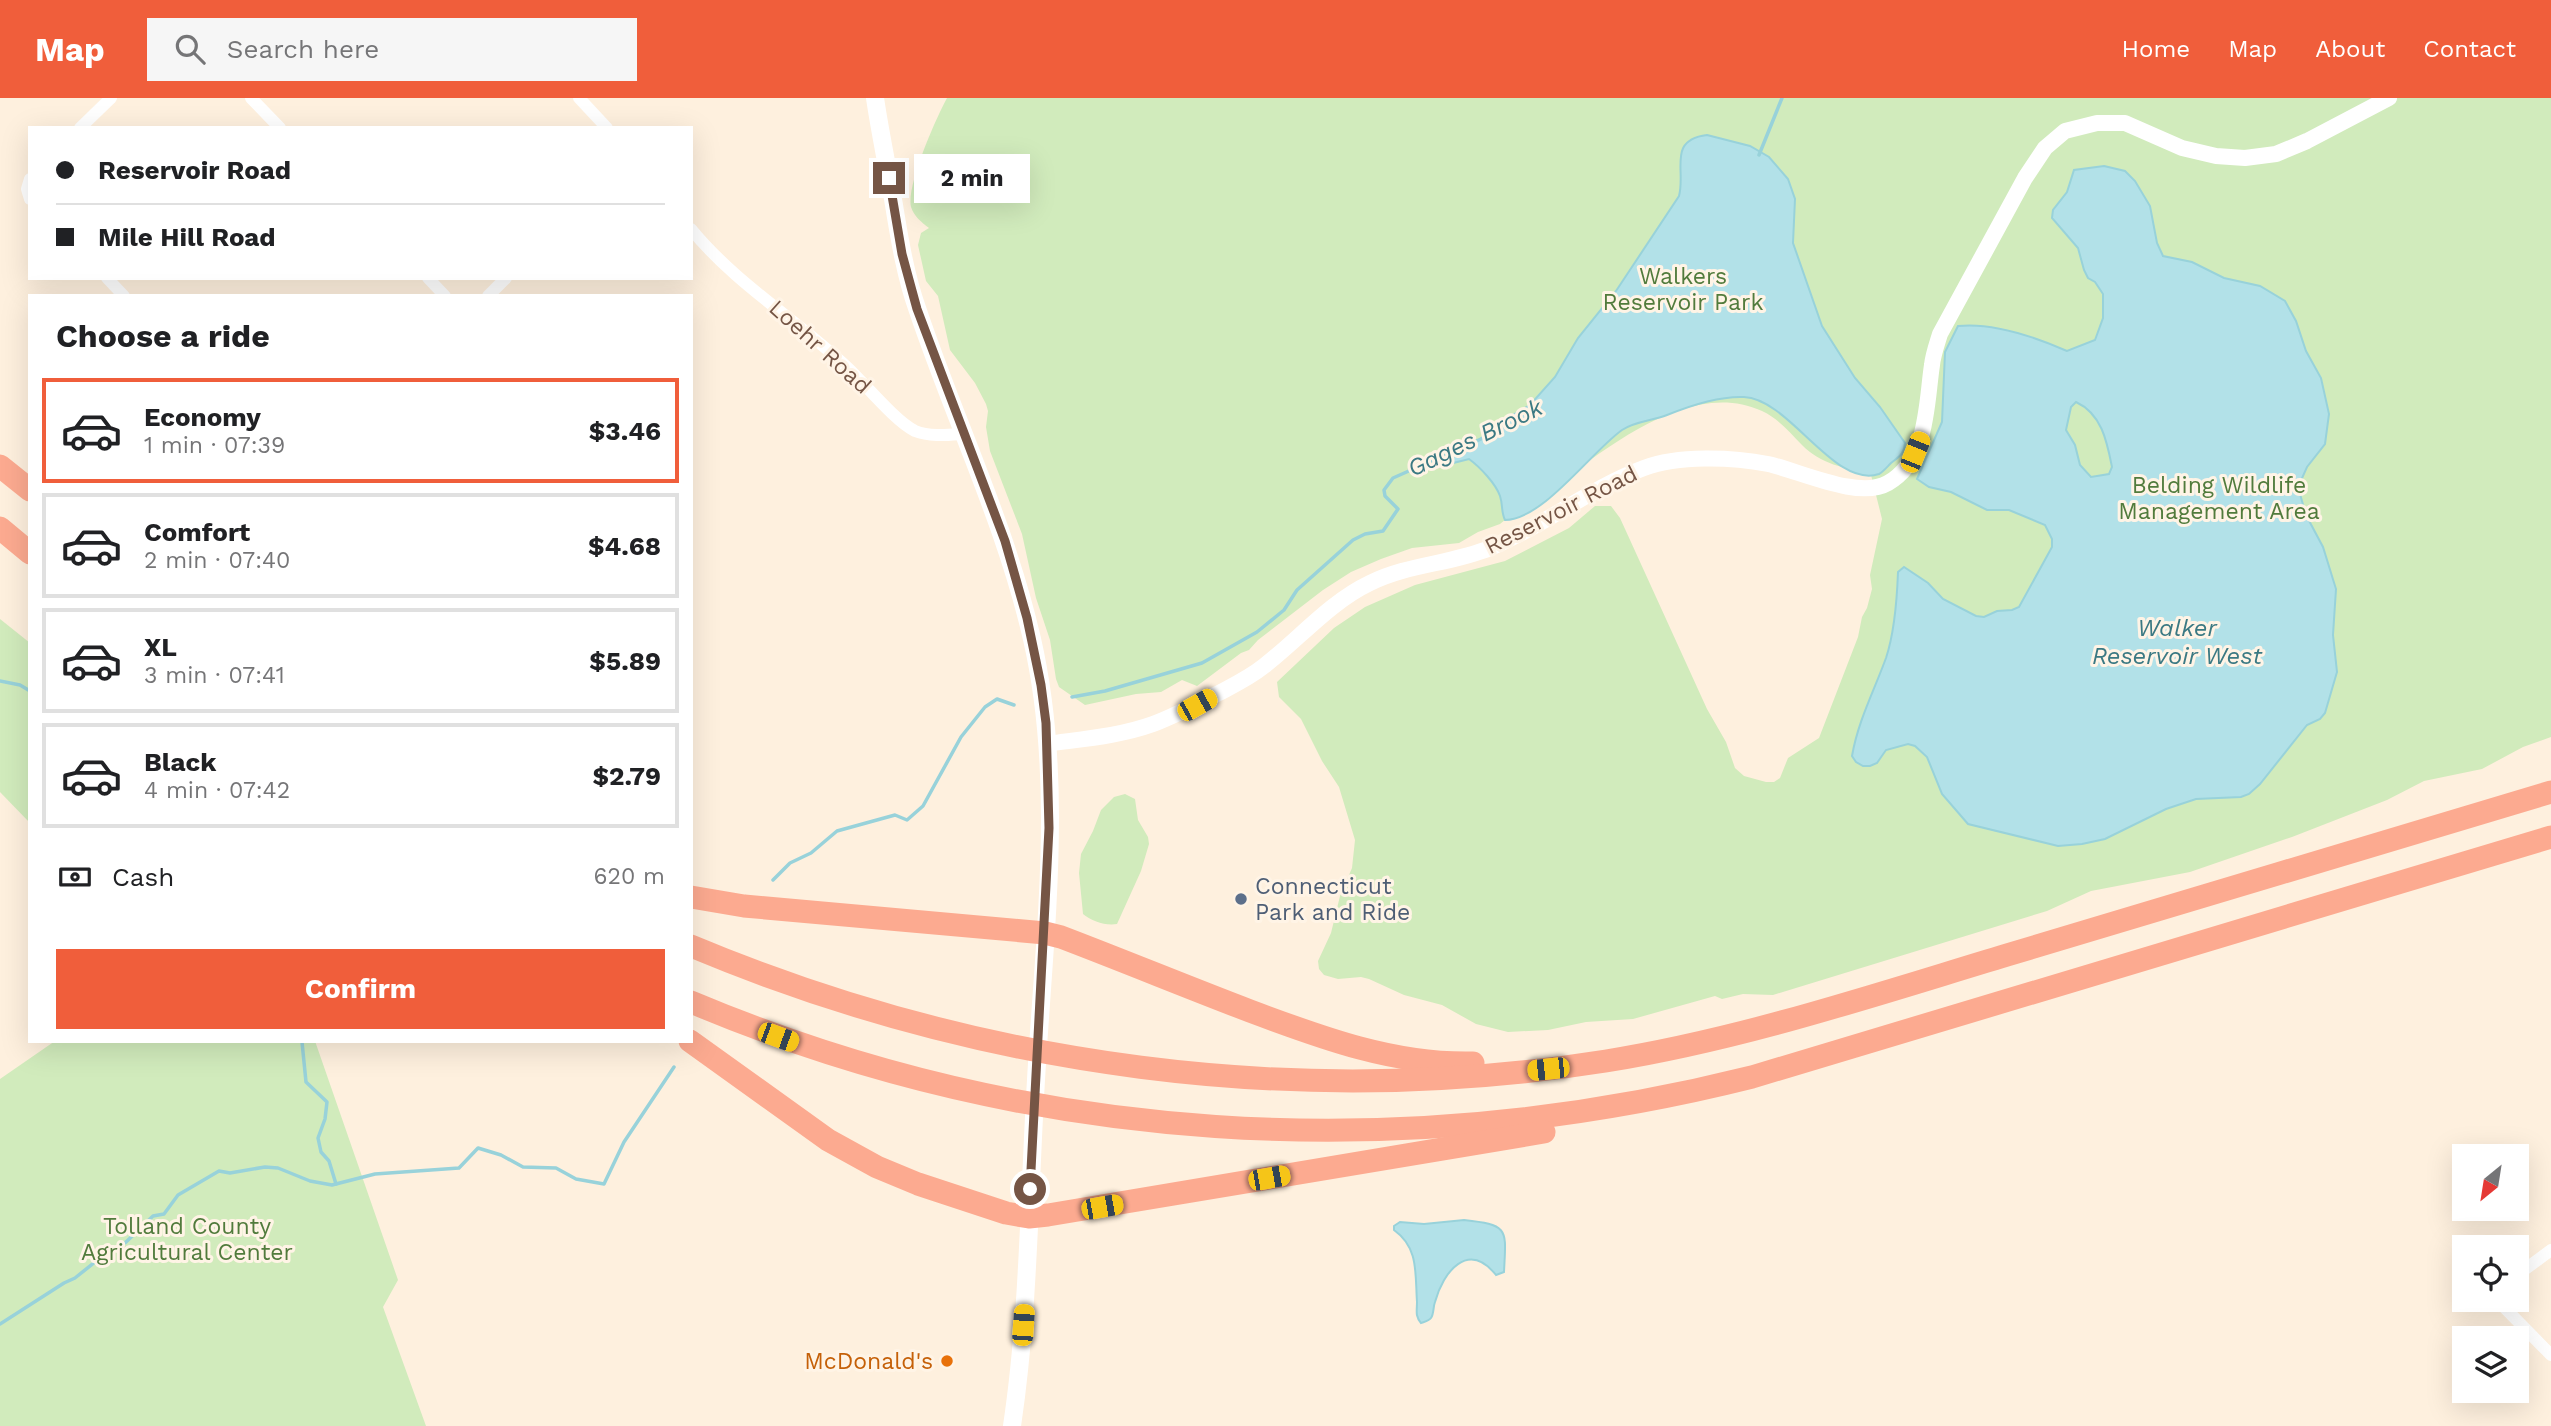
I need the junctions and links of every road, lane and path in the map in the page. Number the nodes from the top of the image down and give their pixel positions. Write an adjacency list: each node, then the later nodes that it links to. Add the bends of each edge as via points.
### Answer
1 (111, 98): 6 (street)
2 (251, 98): 7 (street)
3 (579, 98): 8 (street)
4 (875, 98): 16 (main road, via 908,276)
5 (2389, 98): 21 (street, Reservoir Road, via 2276,154 2245,158 2199,153 2124,124 2097,122 2065,131 2045,148 2025,178 1940,334 1922,435 1907,465 1881,487 1851,488 1743,460 1671,461 1646,467 1489,549 1370,583 1331,608 1242,681 1197,705 1152,724)
6 (82, 126)
7 (278, 126)
8 (605, 126)
9 (693, 231): 16 (street, Loehr Road, via 709,251 808,332 915,431)
10 (109, 280): 13 (street)
11 (430, 280): 14 (street)
12 (504, 280): 15 (street)
13 (122, 294)
14 (443, 294)
15 (490, 294)
16 (964, 434): 21 (main road, via 1019,588 1037,665)
17 (0, 466): 18 (highway)
18 (28, 488)
19 (0, 528): 20 (highway)
20 (28, 550)
21 (1047, 744): 25 (main road)
22 (2551, 792): 29 (highway, via 1781,1023 1673,1049)
23 (2551, 838): 30 (highway, via 1814,1060)
24 (693, 897): 25 (highway)
25 (1045, 933): 29 (highway, via 1358,1047 1427,1061 1517,1061); 31 (main road)
26 (693, 947): 29 (highway, via 908,1022 1078,1059 1177,1072 1315,1081 1412,1080)
27 (693, 1003): 30 (highway, via 842,1057 996,1097 1155,1121 1366,1131 1495,1124)
28 (693, 1043): 31 (highway, via 858,1158 918,1184)
29 (1548, 1069)
30 (1643, 1101): 31 (highway, via 1616,1117 1590,1124)
31 (1029, 1217): 36 (main road)
32 (2551, 1250): 33 (street)
33 (2529, 1266)
34 (2509, 1312): 35 (street)
35 (2551, 1356)
36 (1012, 1426)

